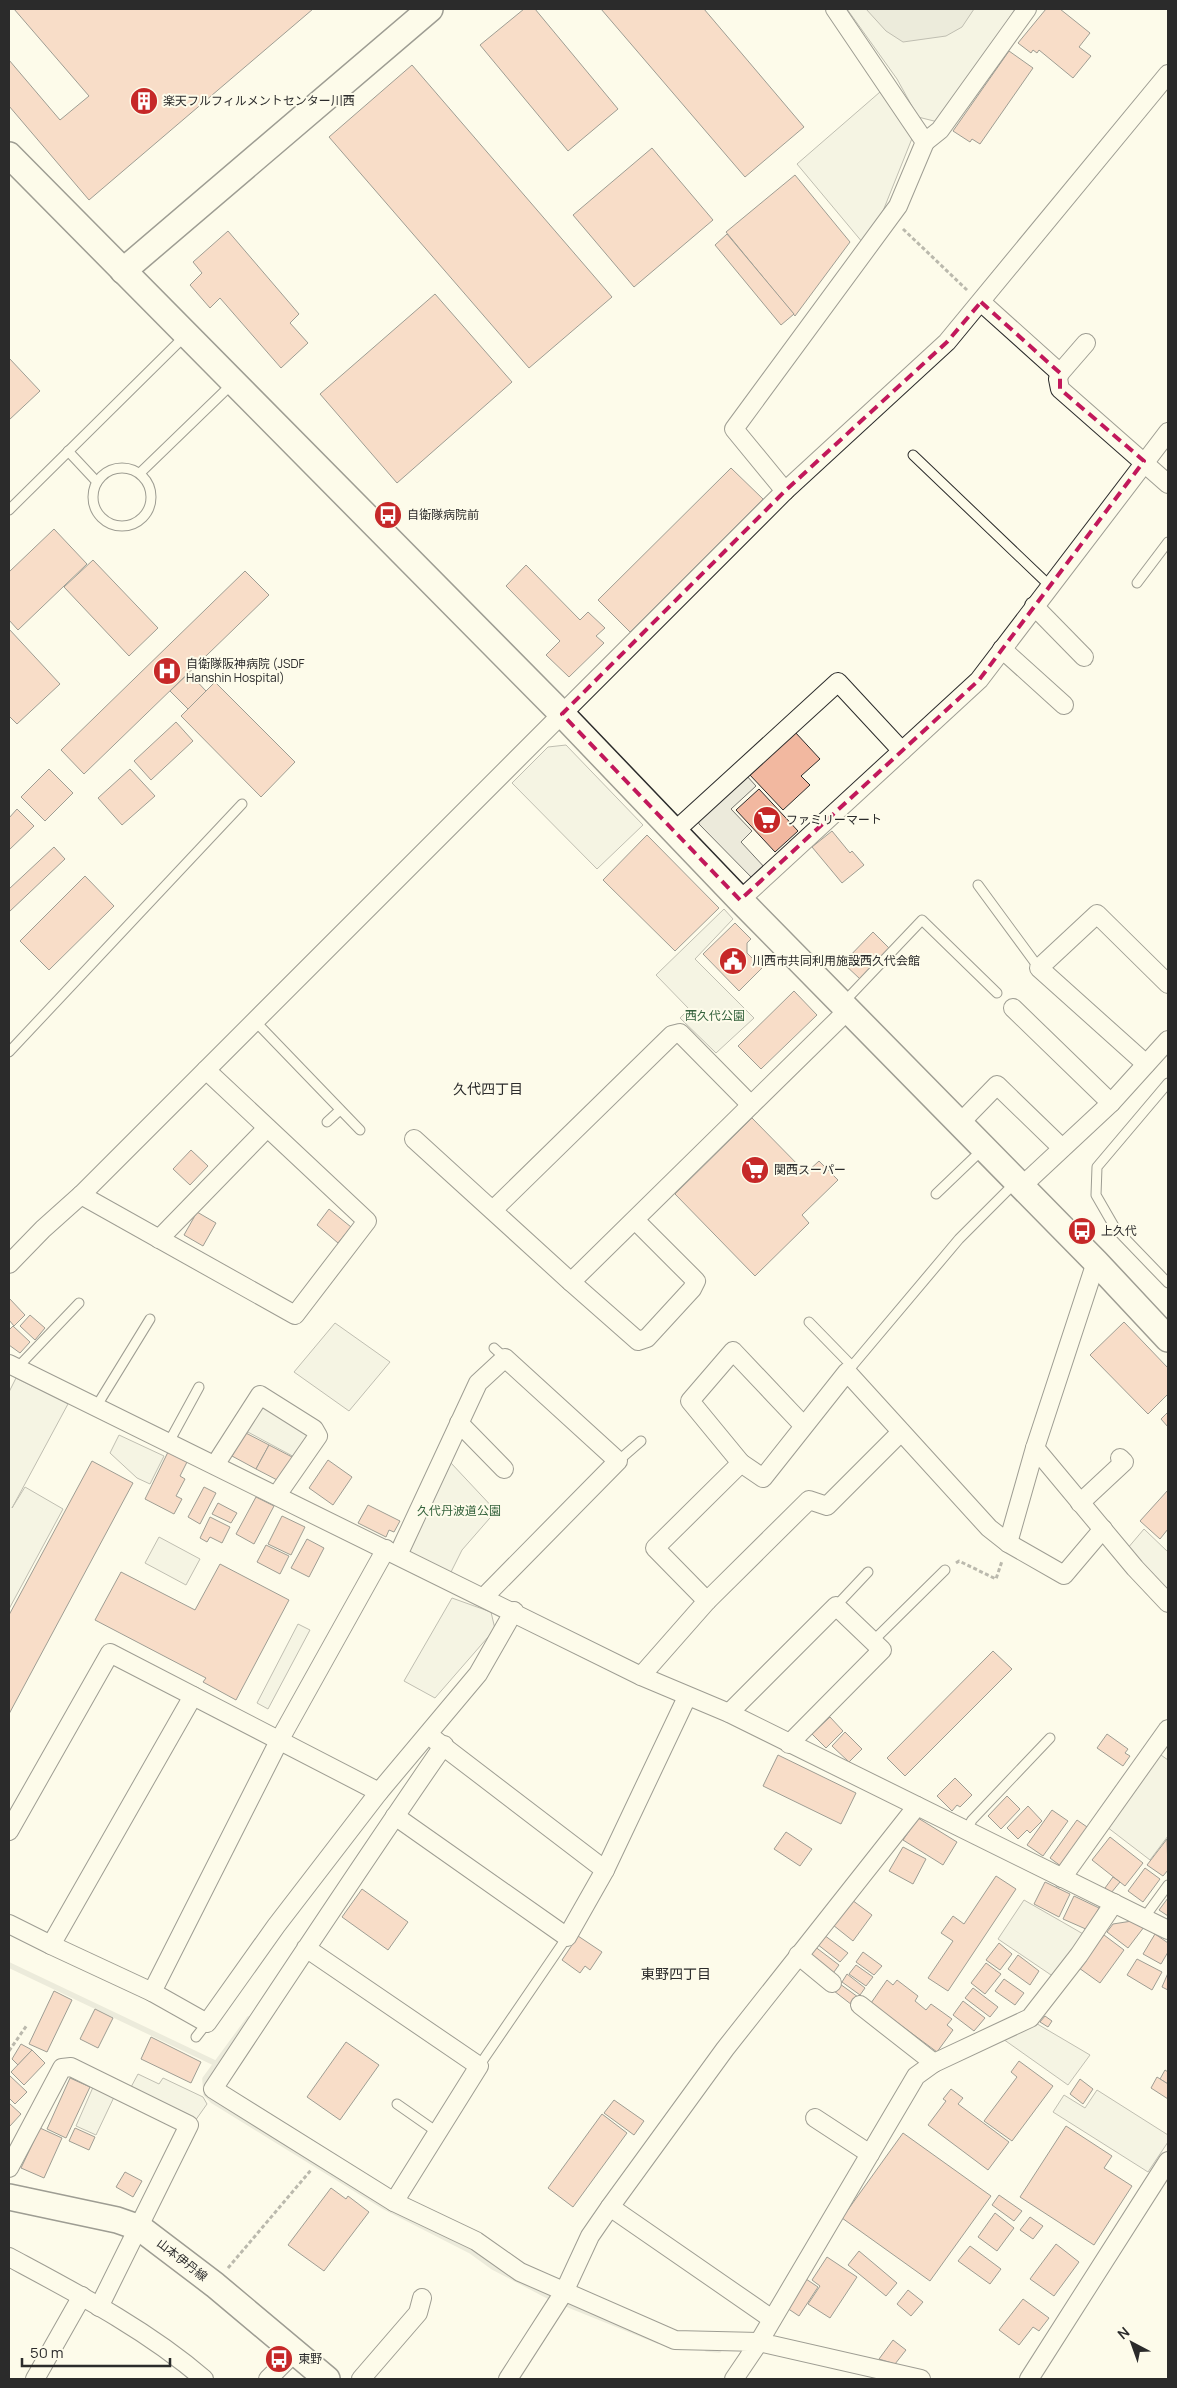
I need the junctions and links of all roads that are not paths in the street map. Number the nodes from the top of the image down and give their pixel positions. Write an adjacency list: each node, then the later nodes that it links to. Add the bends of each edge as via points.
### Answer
1 (430, 9): 7 (street)
2 (835, 9): 5 (street)
3 (1026, 9): 5 (street, via 940,130)
4 (1168, 74): 8 (street)
5 (925, 142): 20 (street, via 898,206 734,429)
6 (9, 155): 7 (street)
7 (123, 271): 9 (street)
8 (981, 302): 11 (street); 20 (street, via 947,342)
9 (186, 335): 12 (street); 14 (lane)
10 (1086, 343): 11 (street)
11 (1060, 373): 16 (street, via 1060,389)
12 (234, 382): 17 (lane); 29 (street)
13 (1168, 432): 16 (street)
14 (68, 452): 18 (lane); 21 (lane)
15 (913, 455): 24 (lane)
16 (1144, 461): 19 (street); 24 (street)
17 (140, 473): 18 (lane, via 116,468); 18 (lane, via 150,488 152,498 148,511 136,523 124,526 113,526 94,508 92,495)
18 (97, 482)
19 (1168, 484)
20 (786, 491): 29 (street)
21 (9, 510)
22 (1168, 542): 23 (lane)
23 (1137, 583)
24 (1050, 586): 25 (street)
25 (1034, 606): 26 (street); 27 (street)
26 (1002, 648): 28 (street); 30 (street, via 979,680)
27 (1084, 657)
28 (1064, 705)
29 (562, 714): 32 (street); 40 (street)
30 (902, 750): 32 (street, via 838,682); 34 (street)
31 (242, 804): 42 (lane)
32 (675, 831): 34 (street)
33 (978, 886): 35 (lane)
34 (740, 900): 38 (street)
35 (1039, 968): 36 (street, via 1097,914); 43 (street)
36 (1168, 984)
37 (998, 993): 38 (lane, via 922,920)
38 (845, 1007): 47 (street); 50 (street)
39 (1013, 1008): 46 (street)
40 (255, 1021): 44 (street); 48 (lane)
41 (1168, 1040): 43 (street)
42 (9, 1052)
43 (1146, 1064): 46 (street)
44 (206, 1070): 51 (street); 58 (street)
45 (1168, 1083): 65 (lane, via 1097,1167 1096,1195 1115,1228)
46 (1112, 1103): 54 (street)
47 (751, 1105): 59 (street, via 680,1033 672,1035); 60 (street)
48 (340, 1110): 49 (lane); 52 (lane)
49 (328, 1122)
50 (959, 1124): 54 (street, via 997,1085); 55 (street)
51 (267, 1128): 61 (street); 61 (street, via 367,1221 295,1316)
52 (360, 1130)
53 (414, 1139): 59 (street)
54 (1062, 1148): 56 (street)
55 (983, 1149): 56 (street); 57 (lane)
56 (1019, 1184): 62 (street); 71 (lane, via 959,1239)
57 (936, 1194)
58 (81, 1195): 61 (street); 63 (street)
59 (493, 1210): 64 (street)
60 (635, 1220): 64 (street); 64 (street, via 696,1281 692,1290 647,1338 638,1341)
61 (159, 1239)
62 (1096, 1262): 69 (street); 79 (street)
63 (9, 1264)
64 (571, 1282)
65 (1168, 1283)
66 (79, 1303): 70 (lane)
67 (150, 1319): 73 (lane)
68 (809, 1322): 71 (lane)
69 (1168, 1339)
70 (13, 1366): 73 (street)
71 (849, 1369): 75 (street); 76 (street)
72 (199, 1387): 78 (lane)
73 (96, 1406): 78 (street)
74 (459, 1423): 80 (street, via 478,1383 499,1353); 84 (street); 89 (street)
75 (803, 1425): 82 (street, via 763,1478); 82 (street, via 733,1351 690,1402)
76 (901, 1432): 88 (street, via 989,1528); 93 (street, via 826,1506 809,1500)
77 (642, 1441): 80 (lane)
78 (169, 1442): 83 (street)
79 (1035, 1448): 86 (street); 88 (street)
80 (618, 1462): 92 (street)
81 (1124, 1462): 86 (street)
82 (741, 1463): 93 (street, via 656,1548)
83 (215, 1465): 85 (street); 85 (street, via 260,1396 314,1429 318,1436)
84 (504, 1469)
85 (277, 1496): 89 (street)
86 (1080, 1503): 87 (street)
87 (1103, 1529): 88 (street, via 1064,1575); 94 (street)
88 (1008, 1543)
89 (392, 1552): 92 (street); 105 (street)
90 (945, 1570): 97 (lane)
91 (868, 1572): 95 (lane)
92 (484, 1597): 96 (street)
93 (707, 1601): 98 (street)
94 (1168, 1603)
95 (836, 1606): 97 (street); 101 (street)
96 (514, 1611): 98 (street); 103 (street, via 478,1674)
97 (874, 1640): 106 (street, via 882,1650)
98 (641, 1676): 100 (street)
99 (193, 1696): 105 (street); 112 (street, via 110,1653); 121 (street)
100 (687, 1697): 101 (street); 113 (street)
101 (729, 1713): 106 (street)
102 (1168, 1729): 114 (street)
103 (426, 1734): 107 (street); 108 (street)
104 (1050, 1738): 111 (lane, via 972,1820)
105 (280, 1739): 108 (street); 125 (street)
106 (789, 1744): 109 (street)
107 (444, 1745): 110 (street); 113 (street)
108 (379, 1792): 127 (street)
109 (916, 1806): 111 (street); 123 (street)
110 (395, 1816): 120 (street); 122 (street)
111 (966, 1831): 114 (street)
112 (9, 1832)
113 (605, 1870): 120 (street)
114 (1062, 1878): 116 (street)
115 (1168, 1885): 117 (lane)
116 (1114, 1903): 117 (street); 129 (street, via 1030,2018)
117 (1144, 1918): 119 (street)
118 (9, 1924): 121 (street)
119 (1168, 1930)
120 (568, 1936): 130 (lane)
121 (51, 1945): 125 (street)
122 (306, 1948): 130 (street, via 369,1985); 138 (street, via 213,2089)
123 (798, 1955): 124 (street); 139 (street)
124 (832, 1983)
125 (152, 1992): 127 (street)
126 (860, 2005): 129 (street)
127 (207, 2022): 128 (lane)
128 (196, 2037)
129 (934, 2062): 134 (street, via 916,2076)
130 (480, 2066): 133 (street)
131 (397, 2104): 133 (lane)
132 (815, 2118): 134 (street)
133 (437, 2132): 138 (street)
134 (870, 2154): 146 (street)
135 (1168, 2161): 157 (street)
136 (9, 2168): 140 (street, via 62,2068 71,2067 189,2125)
137 (9, 2197): 140 (street, 山本伊丹線)
138 (394, 2202): 142 (street, via 476,2242 520,2272)
139 (610, 2207): 142 (street, via 590,2236); 146 (street)
140 (140, 2228): 145 (street); 148 (street, 山本伊丹線, via 214,2284)
141 (9, 2257): 143 (street)
142 (564, 2292): 147 (street, via 675,2340); 154 (street)
143 (82, 2296): 145 (street); 149 (street)
144 (422, 2298): 153 (street, via 418,2312)
145 (99, 2307): 150 (street, via 177,2356)
146 (772, 2319): 147 (street)
147 (759, 2342): 155 (street); 156 (street)
148 (294, 2353): 151 (street); 152 (street, 山本伊丹線)
149 (35, 2379)
150 (204, 2379)
151 (268, 2379)
152 (327, 2379)
153 (360, 2379)
154 (508, 2379)
155 (734, 2379)
156 (921, 2379)
157 (1029, 2379)

